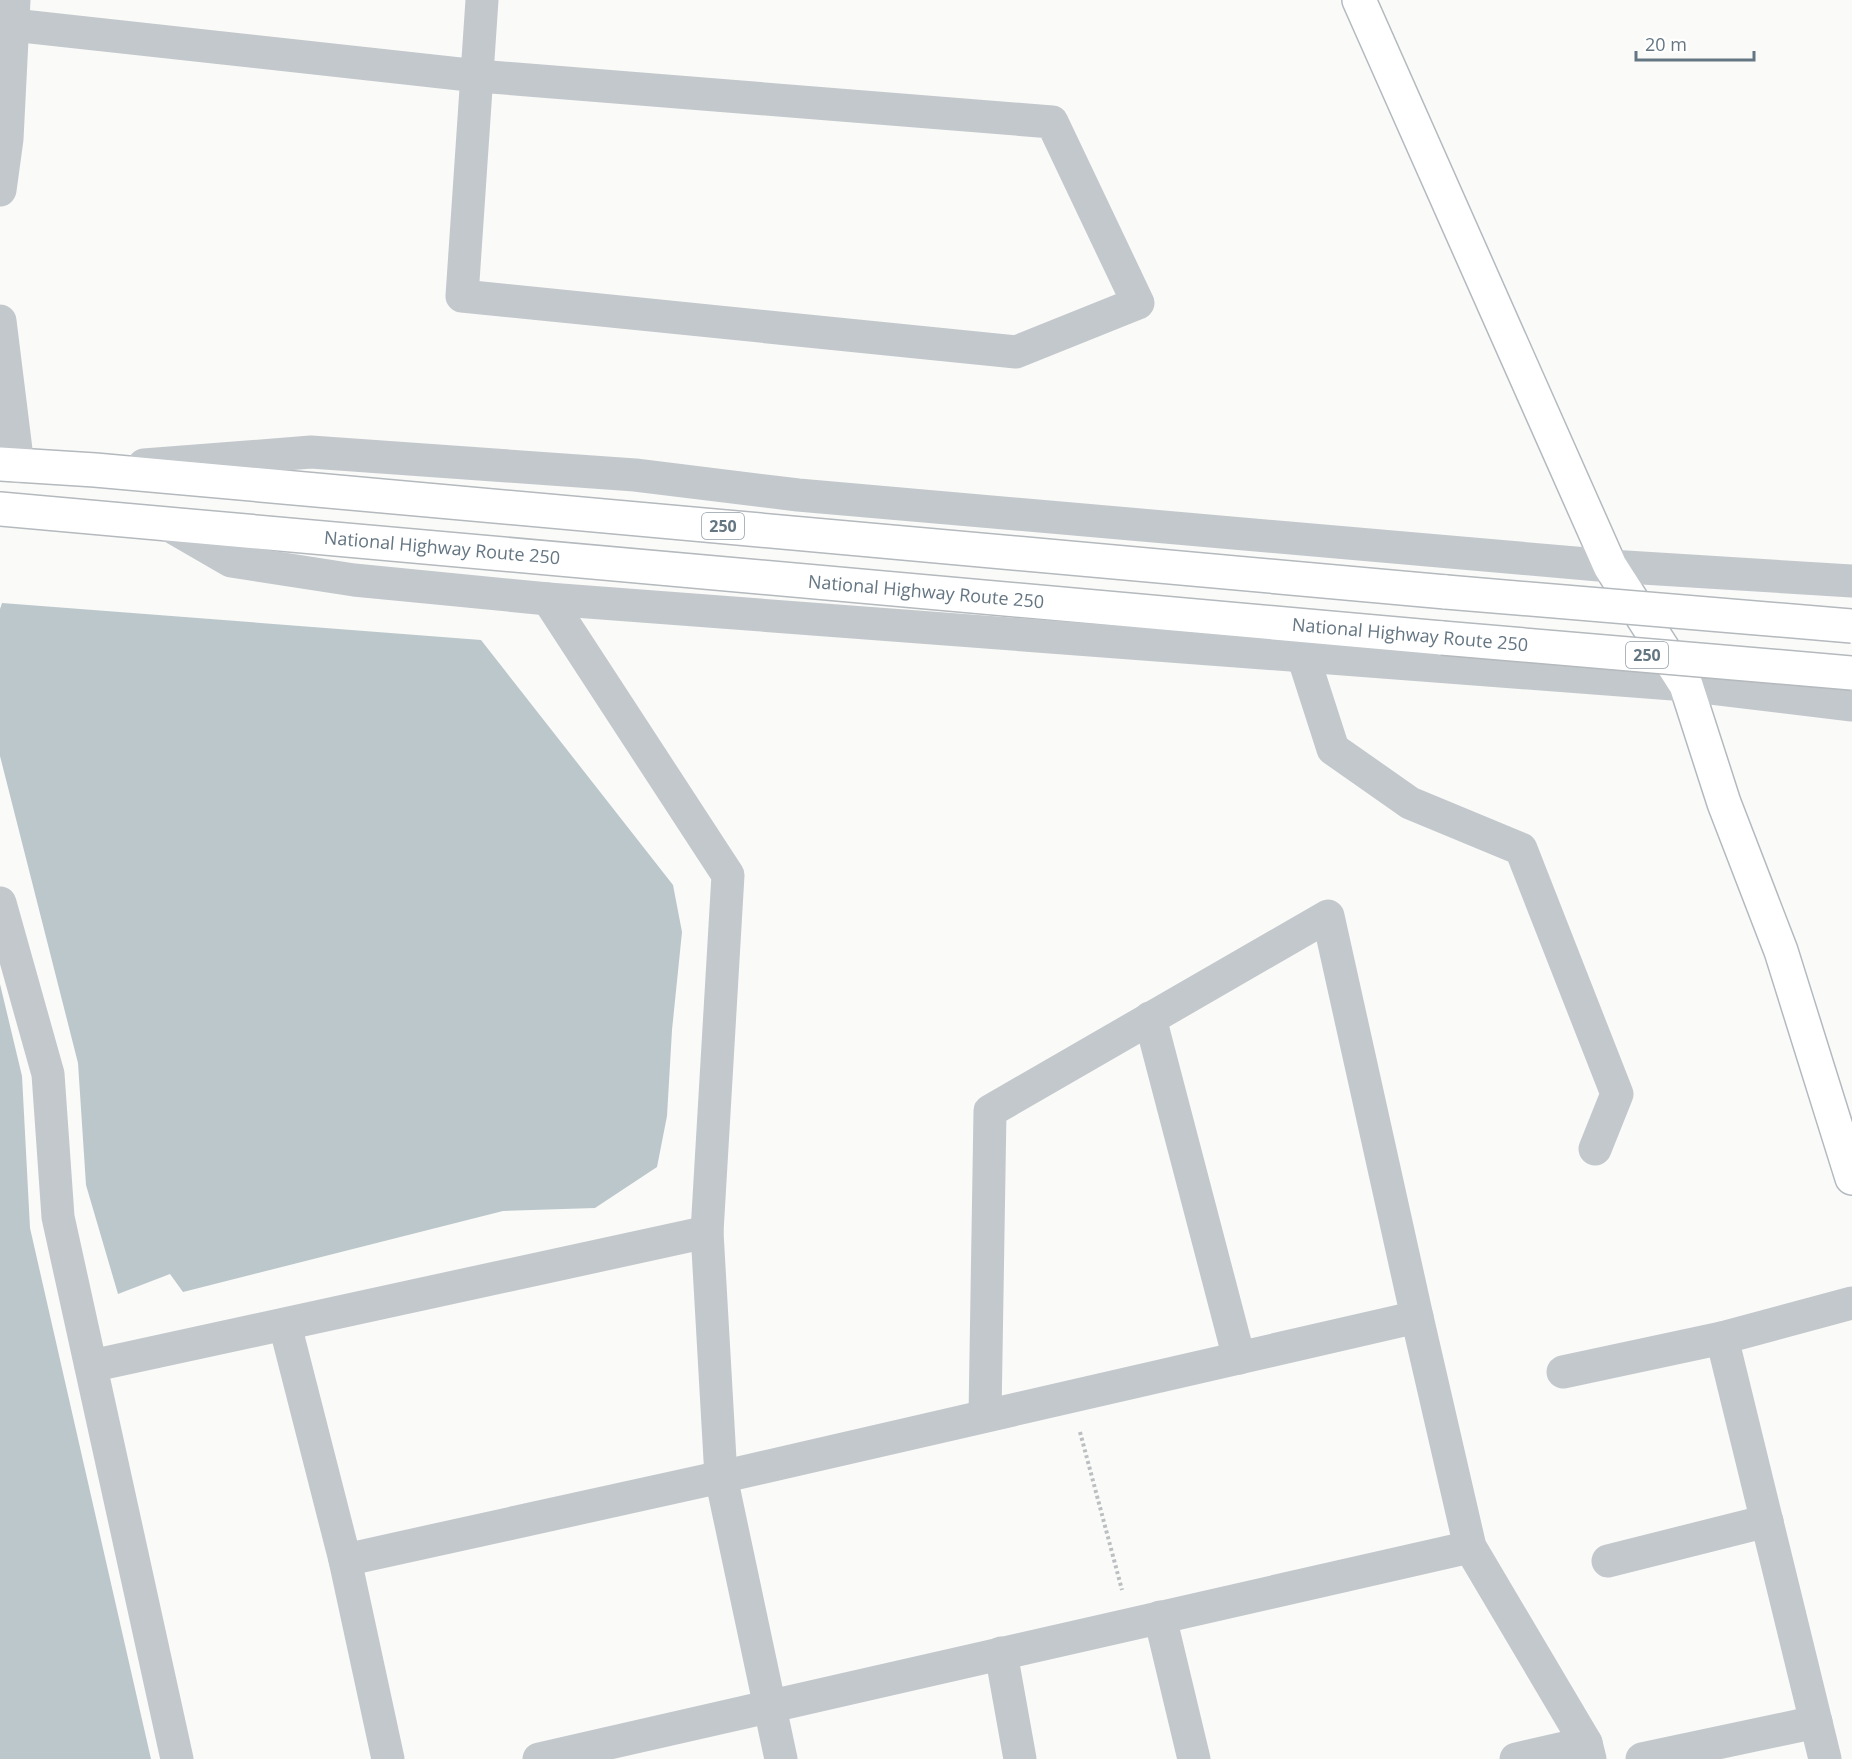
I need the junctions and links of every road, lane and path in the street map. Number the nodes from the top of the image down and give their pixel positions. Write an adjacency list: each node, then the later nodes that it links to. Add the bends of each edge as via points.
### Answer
1 (482, 0): 4 (street)
2 (1359, 0): 12 (main road)
3 (13, 13): 4 (street); 5 (street)
4 (478, 76): 4 (street, via 462,296 1016,352 1138,303 1052,122)
5 (4, 138): 6 (street)
6 (0, 190)
7 (0, 321): 8 (street)
8 (9, 465): 9 (main road, 250)
9 (94, 470): 12 (street, via 311,452 635,475 798,495); 15 (main road, 250, bridge)
10 (0, 510): 11 (main road, National Highway Route 250 / 250)
11 (167, 524): 14 (street, via 231,561 354,580); 17 (main road, National Highway Route 250 / 250, bridge)
12 (1610, 566): 13 (street); 18 (main road)
13 (1852, 581)
14 (548, 600): 16 (street); 24 (street, via 728,875)
15 (1852, 626)
16 (1304, 656): 18 (street); 22 (street, via 1333,749 1410,803 1521,849 1617,1094)
17 (1852, 673)
18 (1686, 685): 19 (street); 23 (main road, via 1724,803 1781,951)
19 (1852, 705)
20 (0, 903): 30 (street, via 48,1074 58,1217)
21 (1150, 1018): 26 (street, via 1328,916); 29 (street); 33 (street, via 990,1111)
22 (1595, 1149)
23 (1852, 1178)
24 (706, 1232): 27 (street); 34 (street)
25 (1852, 1303): 28 (street)
26 (1417, 1317): 29 (street); 36 (street)
27 (285, 1325): 30 (street); 37 (street)
28 (1722, 1338): 31 (street); 35 (street)
29 (1239, 1358): 32 (street)
30 (91, 1366): 44 (street)
31 (1563, 1372)
32 (1071, 1396): 33 (street); 39 (path)
33 (985, 1416): 34 (street)
34 (721, 1477): 37 (street); 41 (street)
35 (1767, 1521): 38 (street); 42 (street)
36 (1470, 1546): 39 (street); 43 (street)
37 (345, 1560): 45 (street)
38 (1608, 1561)
39 (1145, 1620): 40 (street); 49 (street)
40 (1001, 1653): 41 (street); 48 (street)
41 (770, 1706): 46 (street); 47 (street)
42 (1816, 1722): 51 (street); 52 (street)
43 (1588, 1751): 50 (street)
44 (177, 1759)
45 (388, 1759)
46 (539, 1759)
47 (781, 1759)
48 (1020, 1759)
49 (1194, 1759)
50 (1516, 1759)
51 (1642, 1759)
52 (1826, 1759)

